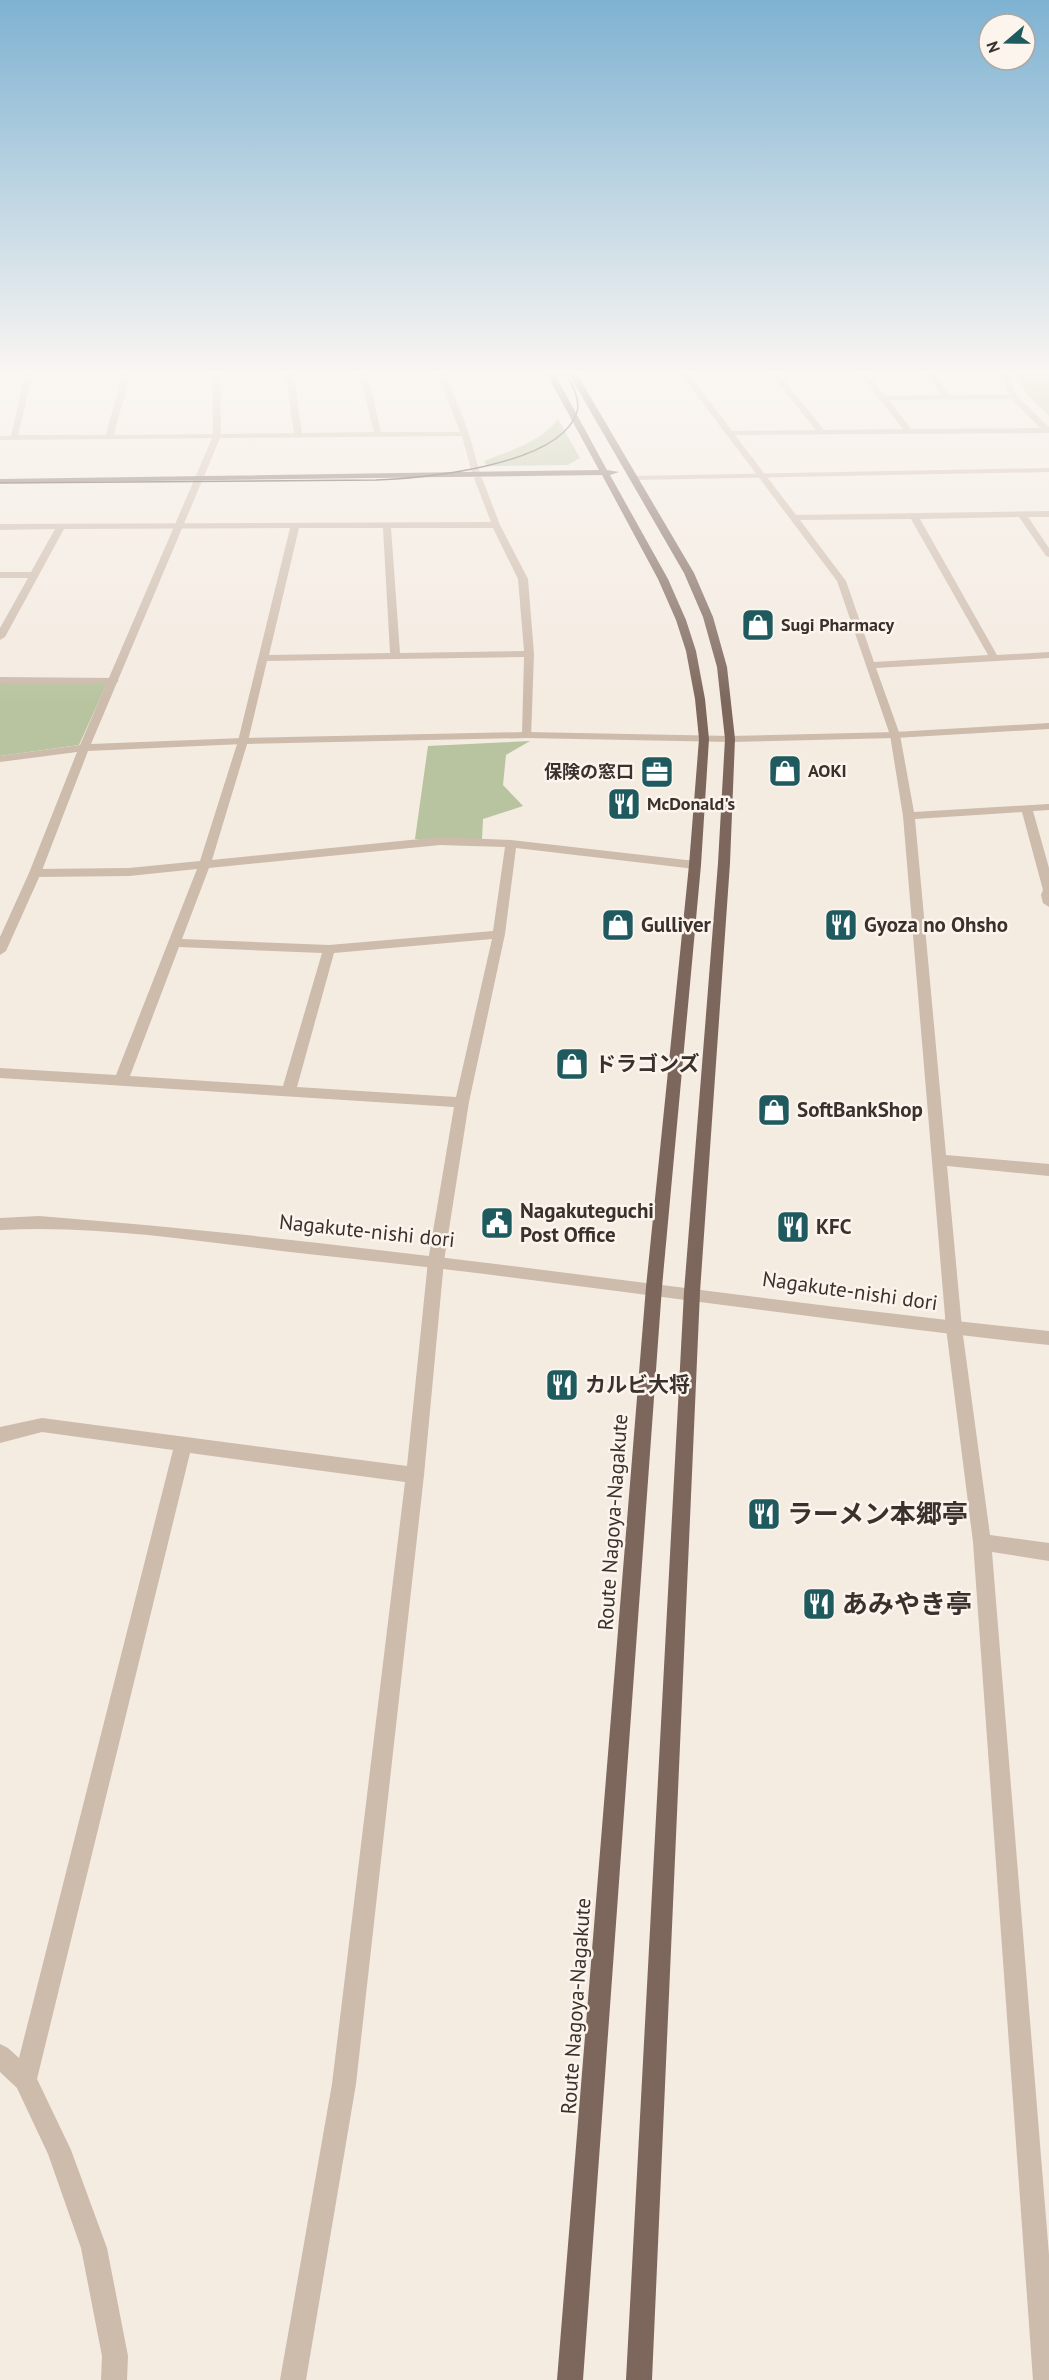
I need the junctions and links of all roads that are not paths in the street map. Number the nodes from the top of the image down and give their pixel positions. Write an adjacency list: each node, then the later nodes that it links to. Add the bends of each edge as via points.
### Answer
1 (199, 480): 10 (street)
2 (479, 480): 12 (street)
3 (611, 480): 31 (main road, Route Nagoya-Nagakute, via 681,620 695,673)
4 (635, 480): 32 (main road, via 689,573 708,617 722,667)
5 (763, 480): 9 (street)
6 (1049, 514): 7 (street)
7 (1022, 515): 8 (street); 16 (street)
8 (914, 516): 9 (street); 24 (street)
9 (792, 518): 25 (street, via 841,582)
10 (181, 525): 13 (street); 14 (street); 27 (street)
11 (387, 525): 12 (street); 14 (street); 21 (street)
12 (496, 525): 20 (street, via 523,579)
13 (62, 526): 15 (street); 18 (street)
14 (295, 526): 23 (street)
15 (0, 527)
16 (1049, 554)
17 (0, 575): 18 (street)
18 (34, 575): 19 (street)
19 (0, 637)
20 (529, 654): 21 (street); 29 (street)
21 (395, 655): 23 (street)
22 (1049, 655): 24 (street)
23 (262, 658): 33 (street)
24 (994, 658): 25 (street)
25 (872, 665): 30 (street)
26 (0, 680): 27 (street)
27 (114, 681): 34 (street)
28 (1049, 726): 30 (street)
29 (527, 735): 31 (street); 33 (street)
30 (895, 735): 32 (street); 38 (street)
31 (704, 739): 32 (street); 40 (main road, Route Nagoya-Nagakute)
32 (730, 739): 58 (main road)
33 (243, 741): 34 (street); 41 (street)
34 (84, 748): 35 (street); 42 (street)
35 (0, 759)
36 (1049, 807): 37 (street)
37 (1027, 809): 38 (street); 43 (street)
38 (909, 816): 53 (street)
39 (511, 844): 40 (street); 41 (street, via 440,841); 45 (street)
40 (695, 865): 57 (main road, Route Nagoya-Nagakute)
41 (204, 866): 42 (street); 46 (street)
42 (35, 873): 48 (street)
43 (1049, 890): 44 (street)
44 (1049, 903)
45 (499, 934): 47 (street); 52 (street)
46 (174, 943): 47 (street); 50 (street)
47 (329, 949): 51 (street)
48 (0, 951)
49 (0, 1073): 50 (street)
50 (122, 1079): 51 (street)
51 (289, 1089): 52 (street)
52 (462, 1102): 56 (street)
53 (939, 1160): 54 (street); 59 (street)
54 (1049, 1170)
55 (0, 1224): 56 (street, Nagakute-nishi dori, via 39,1222 130,1229)
56 (436, 1261): 57 (street, Nagakute-nishi dori); 63 (street)
57 (654, 1287): 58 (street, Nagakute-nishi dori); 70 (main road, Route Nagoya-Nagakute)
58 (692, 1292): 59 (street, Nagakute-nishi dori); 71 (main road)
59 (954, 1328): 60 (street, Nagakute-nishi dori); 64 (street)
60 (1049, 1338)
61 (0, 1435): 62 (street, via 42,1425)
62 (183, 1446): 63 (street); 67 (street)
63 (415, 1475): 69 (street, via 344,2084)
64 (982, 1542): 65 (street); 72 (street)
65 (1049, 1551)
66 (0, 2056): 67 (street)
67 (25, 2080): 68 (street, via 60,2150 94,2248 115,2356)
68 (114, 2380)
69 (293, 2380)
70 (570, 2380)
71 (639, 2380)
72 (1046, 2380)

